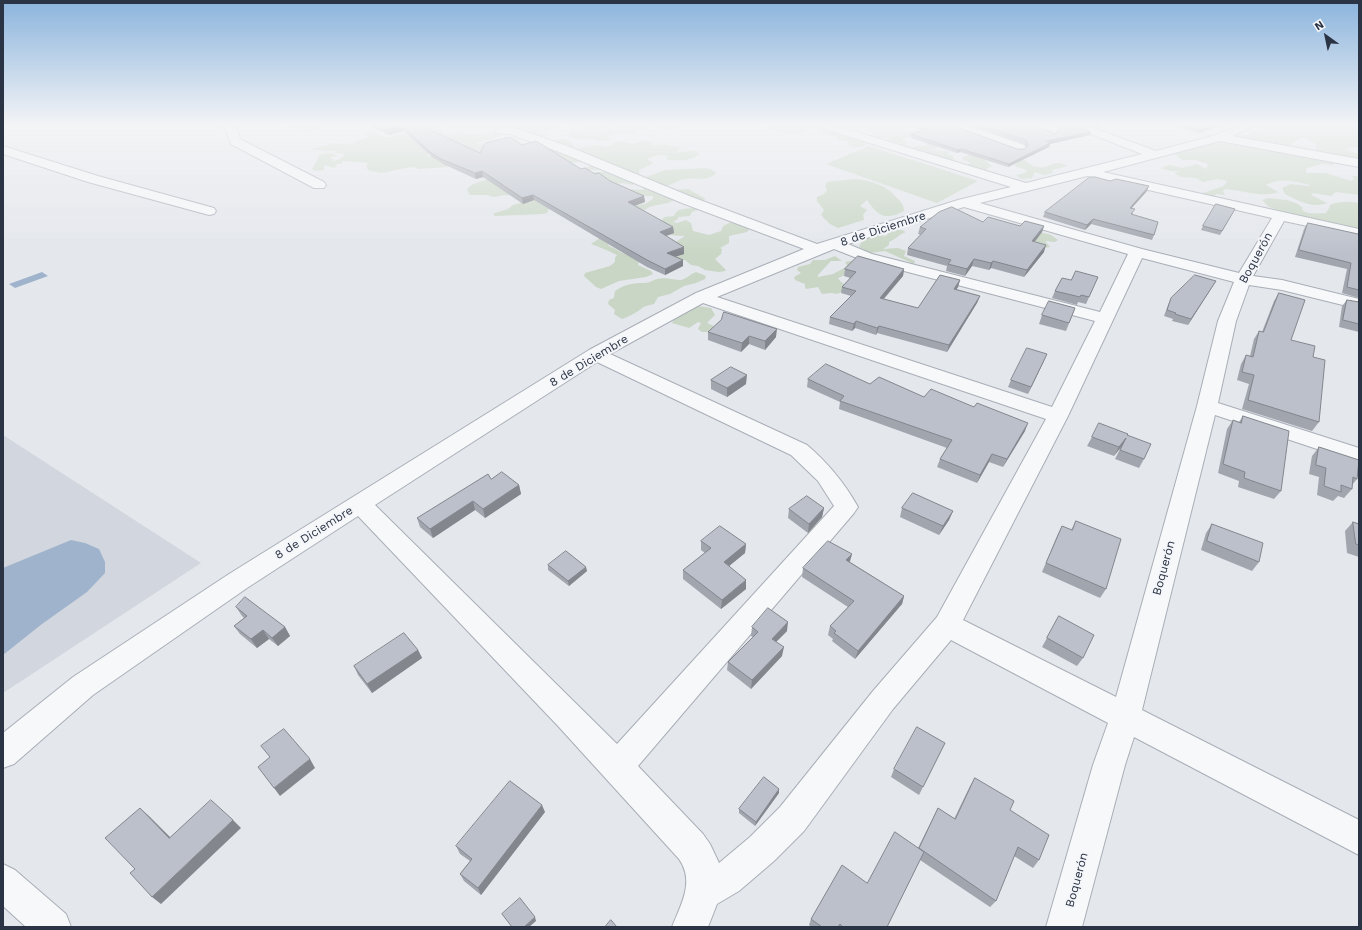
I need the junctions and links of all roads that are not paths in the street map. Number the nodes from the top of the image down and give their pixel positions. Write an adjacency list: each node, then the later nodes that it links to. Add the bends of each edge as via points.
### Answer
1 (57, 167): 10 (street)
2 (285, 167): 7 (street)
3 (608, 167): 14 (street)
4 (959, 167): 8 (street)
5 (1106, 167): 6 (street, 8 de Diciembre)
6 (1088, 172): 8 (street, 8 de Diciembre); 11 (street)
7 (318, 185)
8 (1025, 188): 9 (street, 8 de Diciembre)
9 (963, 203): 13 (street, 8 de Diciembre); 15 (street)
10 (209, 210)
11 (1280, 216): 12 (street); 16 (street, Boquerón)
12 (1359, 233)
13 (836, 244): 14 (street, 8 de Diciembre); 19 (street, via 867,257)
14 (817, 249): 17 (street, 8 de Diciembre)
15 (1137, 252): 16 (street); 19 (street)
16 (1243, 278): 18 (street); 21 (street, Boquerón, via 1227,321)
17 (702, 297): 20 (street, 8 de Diciembre); 22 (street)
18 (1359, 304)
19 (1104, 318): 22 (street)
20 (596, 354): 24 (street, 8 de Diciembre); 28 (street, via 799,450 824,472 846,507)
21 (1207, 406): 23 (street); 26 (street, Boquerón)
22 (1058, 416): 25 (street)
23 (1359, 456)
24 (360, 504): 27 (street, 8 de Diciembre, via 238,581 83,686); 28 (street)
25 (947, 625): 26 (street); 31 (street, via 883,700 792,819 727,879)
26 (1125, 718): 29 (street); 34 (street, Boquerón, via 1109,765)
27 (3, 753)
28 (617, 767): 31 (street, via 702,862 706,877)
29 (1359, 838)
30 (3, 882): 32 (street)
31 (704, 892): 33 (street)
32 (53, 927)
33 (690, 927)
34 (1064, 927)

